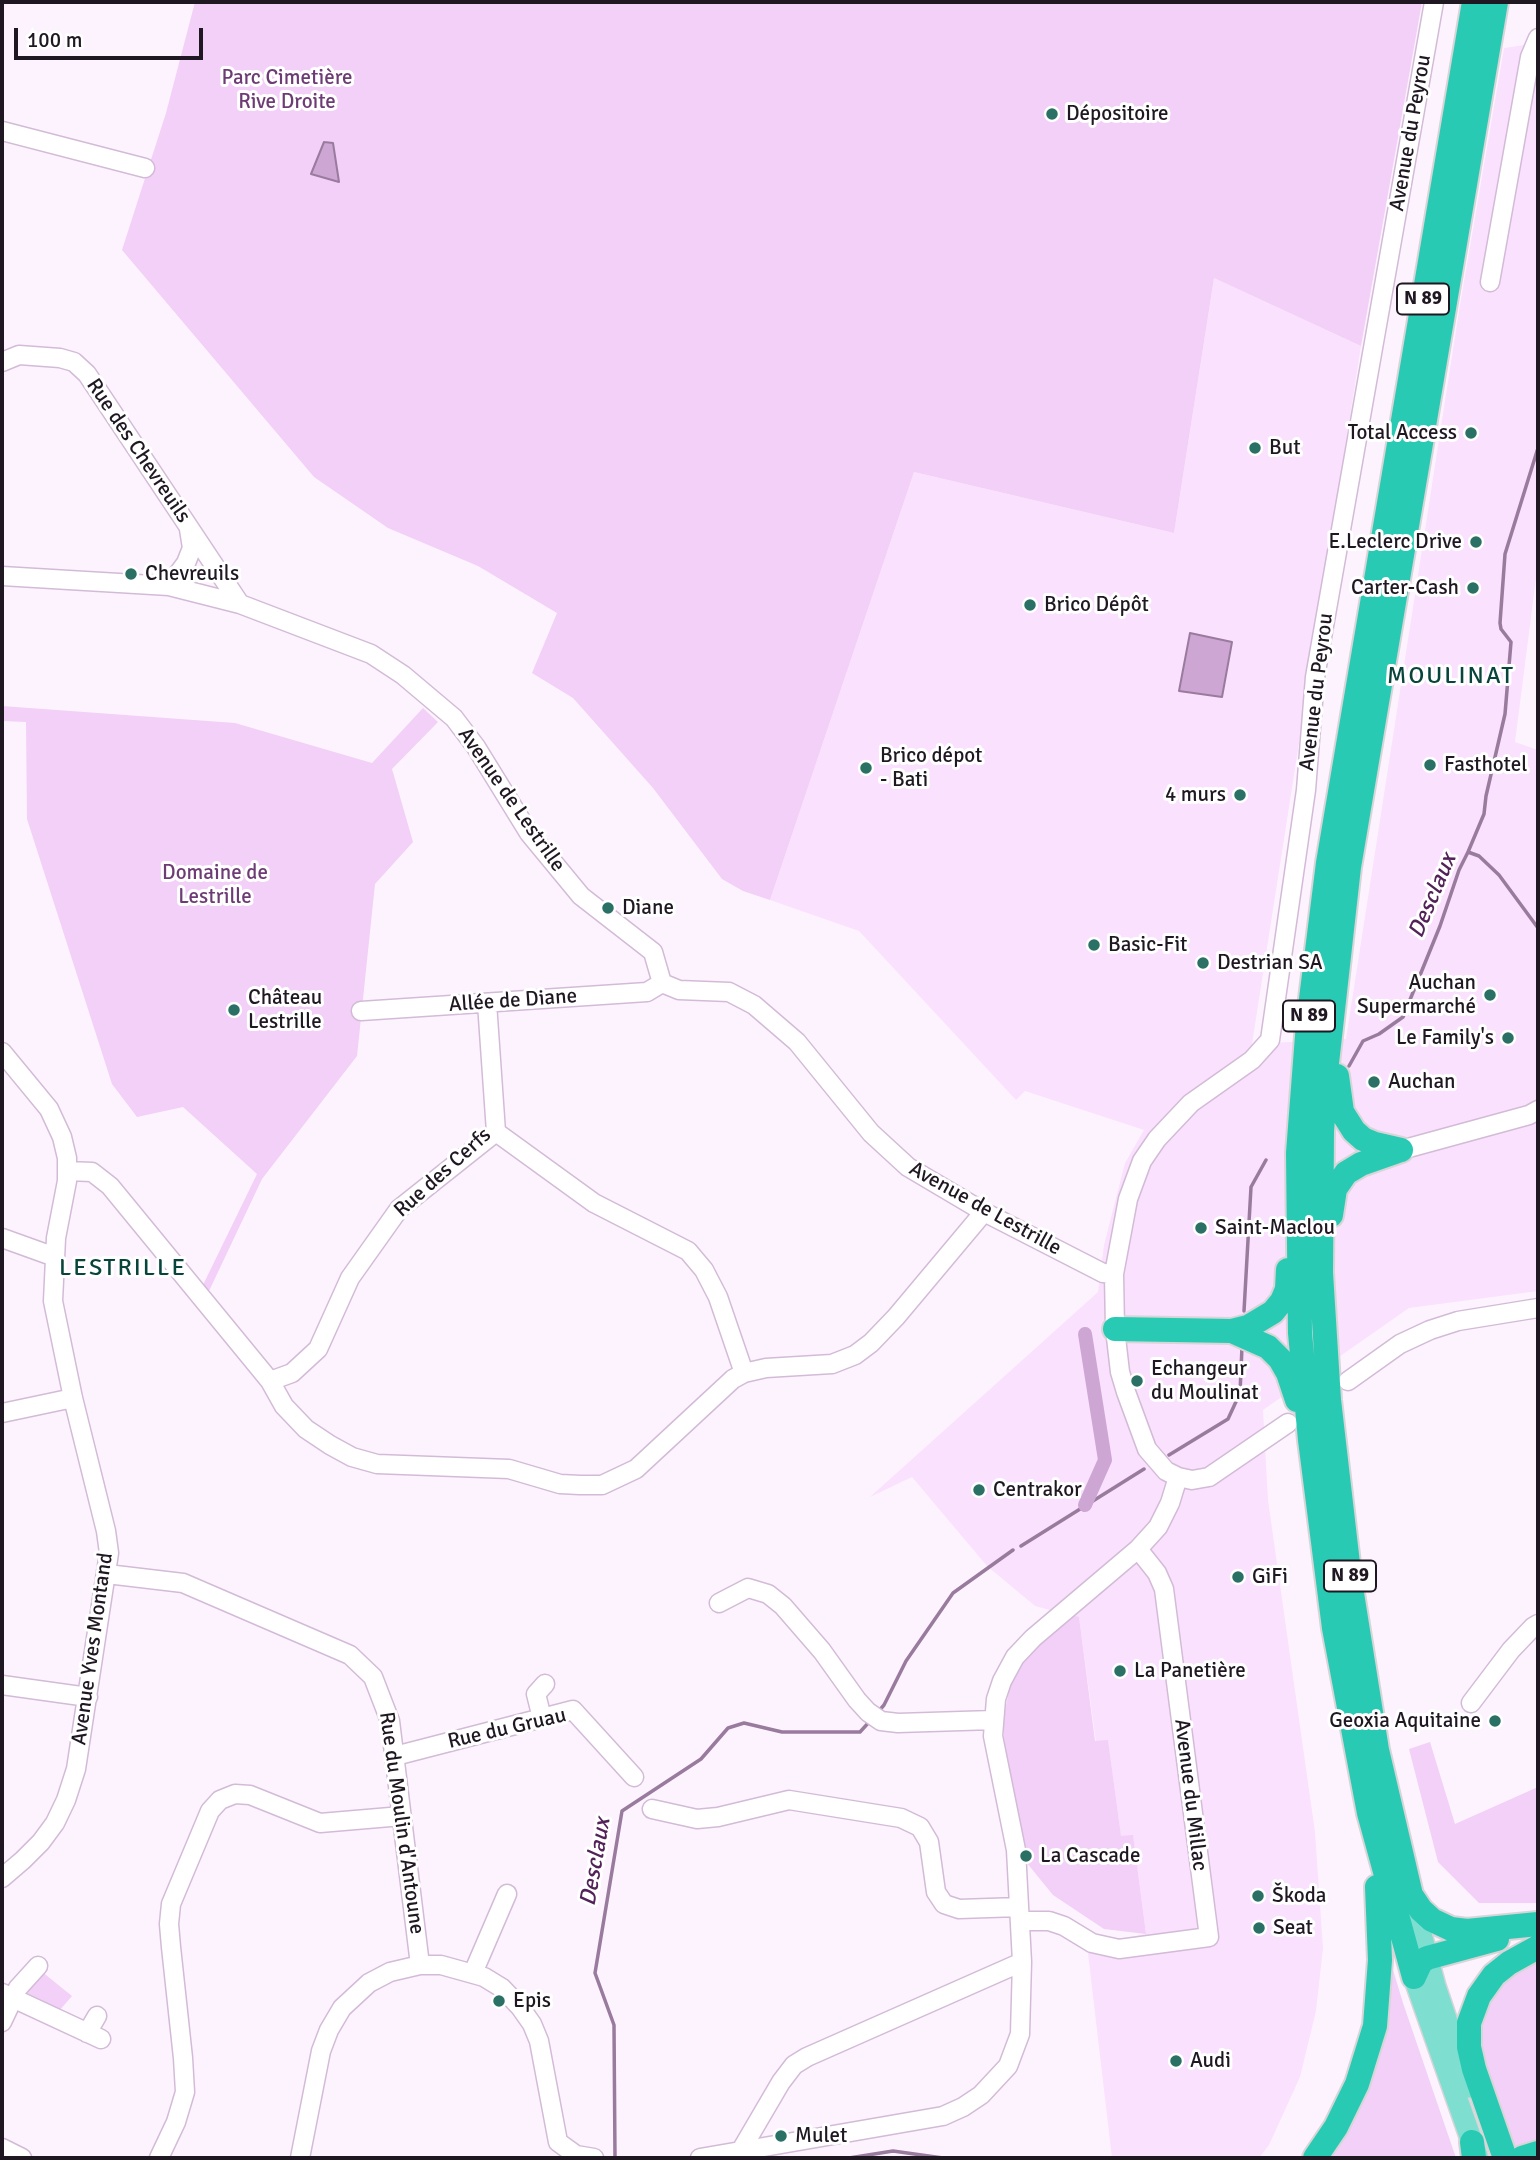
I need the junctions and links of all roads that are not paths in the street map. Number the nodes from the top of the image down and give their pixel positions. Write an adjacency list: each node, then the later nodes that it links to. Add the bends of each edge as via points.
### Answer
1 (1434, 2): 26 (street, Avenue du Peyrou, via 1315,677 1306,790 1270,1040 1252,1060 1191,1103 1142,1161 1128,1199)
2 (1474, 2): 17 (highway, N 89, via 1328,863)
3 (1496, 2): 15 (highway, N 89, via 1362,786)
4 (1538, 38): 7 (street, via 1530,57)
5 (2, 131): 6 (street)
6 (145, 168)
7 (1490, 282)
8 (2, 362): 9 (street, Rue des Chevreuils, via 19,355 37,355 74,362 87,374)
9 (189, 529): 11 (street, via 192,548); 12 (street, Rue des Chevreuils)
10 (2, 576): 11 (street, Avenue de Lestrille)
11 (169, 586): 12 (street, Avenue de Lestrille)
12 (240, 604): 13 (street, Avenue de Lestrille, via 371,654 434,699 476,747 529,833 581,896 653,952)
13 (662, 983): 14 (street, Allée de Diane, via 647,992); 23 (street, Avenue de Lestrille, via 679,990 729,992 754,1005 797,1042 871,1133 899,1159)
14 (488, 1003): 16 (street, Allée de Diane); 20 (street, Rue des Cerfs)
15 (1333, 1003): 21 (highway, via 1342,1112 1363,1139); 36 (highway, N 89, via 1320,1216)
16 (361, 1011)
17 (1308, 1023): 31 (highway, via 1296,1067 1287,1289 1273,1312); 39 (highway, N 89, via 1297,1202 1300,1333)
18 (2, 1052): 22 (street, Avenue Yves Montand, via 49,1109 62,1137)
19 (1535, 1113): 21 (street)
20 (495, 1132): 32 (street, via 594,1203 688,1251 718,1297); 33 (street, Rue des Cerfs, via 399,1209 350,1278 318,1349 292,1373)
21 (1401, 1150): 36 (highway, via 1354,1168 1335,1189 1331,1230 1336,1366)
22 (67, 1171): 25 (street, Avenue Yves Montand); 33 (street, via 92,1172 110,1186)
23 (984, 1212): 26 (street, Avenue de Lestrille, via 1103,1273); 32 (street, via 896,1317 855,1355 832,1364)
24 (2, 1238): 25 (street)
25 (55, 1257): 35 (street, Avenue Yves Montand, via 53,1301)
26 (1114, 1274): 30 (street, Avenue du Peyrou)
27 (1538, 1308): 28 (street)
28 (1493, 1316): 29 (street); 34 (street, via 1444,1324 1415,1336)
29 (1538, 1317)
30 (1115, 1329): 31 (highway); 40 (street, Avenue du Peyrou, via 1121,1372 1138,1428 1157,1462)
31 (1232, 1331): 39 (highway, via 1268,1347 1280,1359)
32 (744, 1373): 33 (street, via 636,1469 602,1485 560,1483 509,1469 377,1464 352,1457 306,1429 284,1406)
33 (270, 1381)
34 (1348, 1381)
35 (73, 1398): 37 (street); 42 (street, Avenue Yves Montand, via 106,1531)
36 (1329, 1401): 58 (highway, N 89, via 1371,1717)
37 (2, 1413)
38 (1288, 1423): 40 (street, via 1209,1477)
39 (1310, 1440): 54 (highway, N 89, via 1334,1628)
40 (1178, 1477): 41 (street, via 1158,1527)
41 (1139, 1549): 50 (street, via 1060,1613 1015,1657 1002,1681); 59 (street, Avenue du Millac, via 1164,1589 1209,1937 1119,1949)
42 (107, 1574): 47 (street, Avenue Yves Montand); 51 (street, Rue du Moulin d'Antoune, via 183,1583 350,1655 373,1677 390,1721)
43 (719, 1603): 50 (street, via 748,1588 768,1594 822,1651 857,1700 881,1721)
44 (1538, 1624): 48 (street, via 1511,1650)
45 (545, 1684): 49 (street, via 536,1694)
46 (2, 1685): 47 (street)
47 (88, 1697): 56 (street, Avenue Yves Montand, via 66,1800 41,1842)
48 (1471, 1703)
49 (541, 1718): 51 (street, Rue du Gruau); 52 (street, Rue du Gruau, via 573,1710)
50 (993, 1720): 59 (street, via 1012,1826)
51 (395, 1756): 55 (street, Rue du Moulin d'Antoune)
52 (634, 1777)
53 (652, 1809): 59 (street, via 697,1819 789,1800 901,1818 920,1827 929,1842 936,1892 944,1904)
54 (1369, 1813): 65 (highway, N 89); 79 (highway, via 1381,1929 1375,2026 1357,2084)
55 (402, 1816): 63 (street, Rue du Moulin d'Antoune); 75 (street, via 320,1823 243,1794 220,1800 210,1811 174,1895 169,1924 185,2092)
56 (2, 1878)
57 (507, 1894): 66 (street)
58 (1411, 1895): 60 (highway, via 1432,1920 1451,1929); 65 (main road, N 89)
59 (1020, 1914): 62 (street)
60 (1538, 1926): 65 (highway)
61 (1538, 1947): 71 (highway, via 1494,1976 1471,2016 1469,2037)
62 (1022, 1962): 72 (street, via 794,2065); 72 (street, via 1020,2034 1008,2066 996,2082 963,2108 943,2116)
63 (420, 1965): 66 (street, Rue du Moulin d'Antoune); 76 (street, via 369,1983 342,2008 328,2030)
64 (38, 1966): 67 (street)
65 (1421, 1968): 71 (main road, N 89)
66 (473, 1973): 77 (street, Rue du Moulin d'Antoune, via 502,1988 532,2024 544,2058 558,2142 576,2155)
67 (7, 1995): 68 (street, via 94,2036); 69 (street)
68 (97, 2016)
69 (2, 2022)
70 (2, 2148): 74 (street)
71 (1484, 2148): 80 (highway)
72 (740, 2152): 78 (street)
73 (1538, 2152): 81 (highway)
74 (22, 2158)
75 (159, 2158)
76 (300, 2158)
77 (594, 2158)
78 (700, 2158)
79 (1315, 2158)
80 (1505, 2158)
81 (1522, 2158)

